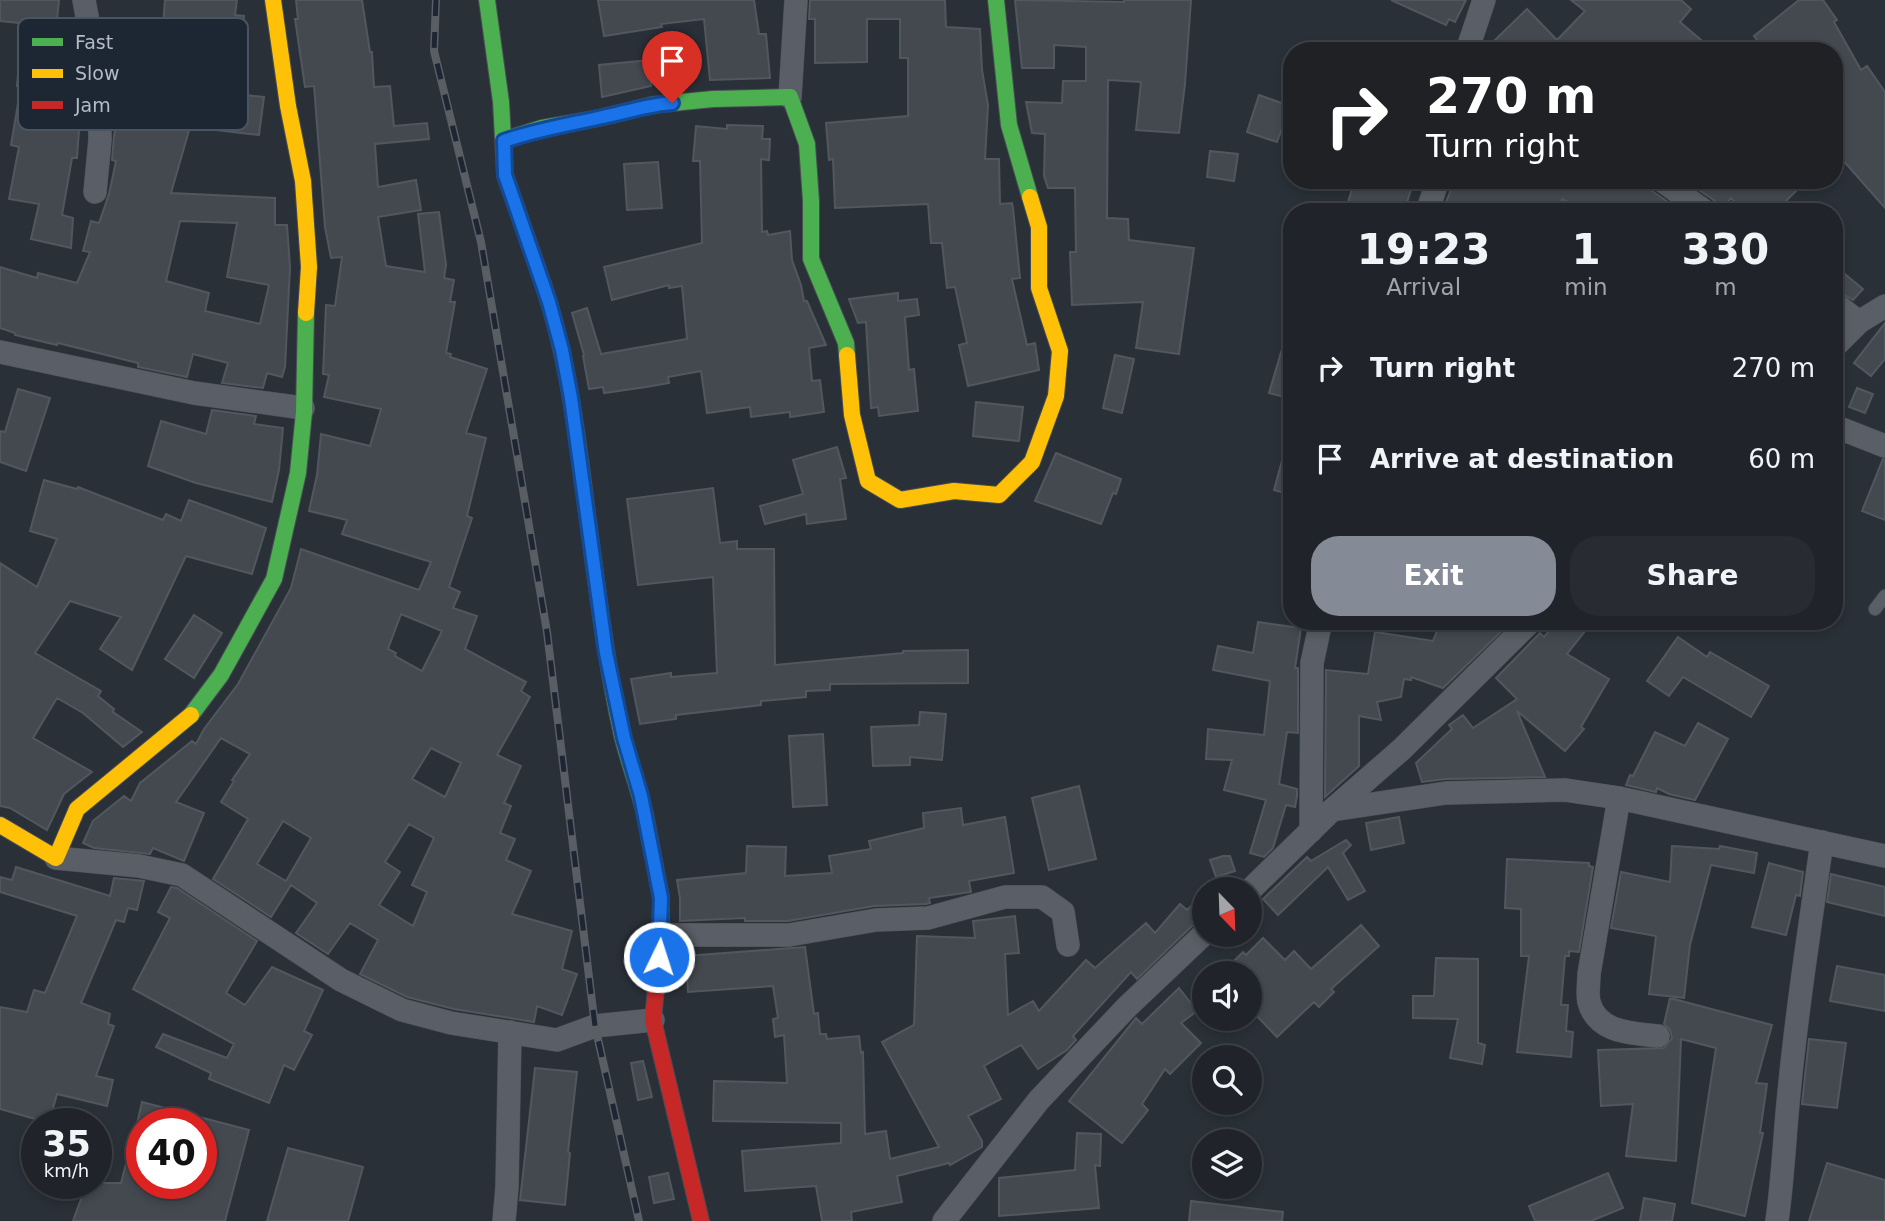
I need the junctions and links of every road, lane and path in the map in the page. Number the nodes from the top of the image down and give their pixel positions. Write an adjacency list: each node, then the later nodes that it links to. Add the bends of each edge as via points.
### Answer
1 (84, 0): 7 (street)
2 (273, 0): 20 (street, via 303,181 309,267)
3 (487, 0): 11 (street)
4 (796, 0): 9 (street)
5 (996, 0): 9 (street, via 1009,125 1039,227 1040,288 1060,351 1056,396 1032,462 999,495 954,491 900,500 868,481 852,415 846,343 811,259 807,144)
6 (1484, 0): 8 (street)
7 (87, 18)
8 (1470, 42)
9 (790, 97): 11 (street, via 652,105 542,128)
10 (100, 130): 13 (street)
11 (504, 141): 35 (street, via 505,175 562,350 606,653 661,898)
12 (1674, 189): 14 (street)
13 (96, 192)
14 (1693, 203)
15 (1885, 306): 17 (street)
16 (1843, 310): 17 (street)
17 (1859, 322): 18 (street)
18 (1843, 338)
19 (0, 352): 20 (street, via 194,393)
20 (303, 408): 33 (street, via 298,473 274,579 221,675 186,721 77,809)
21 (1843, 430): 22 (street)
22 (1885, 446)
23 (1885, 596): 24 (lane)
24 (1875, 609)
25 (1319, 630): 30 (street, via 1312,663)
26 (1522, 630): 28 (street, via 1402,749)
27 (1619, 798): 28 (street, via 1565,790 1446,793); 31 (street); 40 (street, via 1588,1001 1603,1024)
28 (1332, 810): 30 (street)
29 (0, 825): 33 (street)
30 (1311, 831): 34 (street)
31 (1822, 842): 32 (street); 44 (street, via 1803,965)
32 (1885, 856)
33 (56, 858): 39 (street, via 182,875 341,980 402,1010)
34 (1262, 878)
35 (661, 935): 36 (street, via 789,935 876,920 928,918 1005,897 1042,897 1063,912); 38 (street)
36 (1068, 945)
37 (1192, 945): 43 (street, via 1039,1100)
38 (653, 1020): 39 (street, via 595,1026 557,1040); 42 (street)
39 (510, 1032): 41 (street)
40 (1658, 1036)
41 (504, 1221)
42 (701, 1221)
43 (944, 1221)
44 (1777, 1221)

